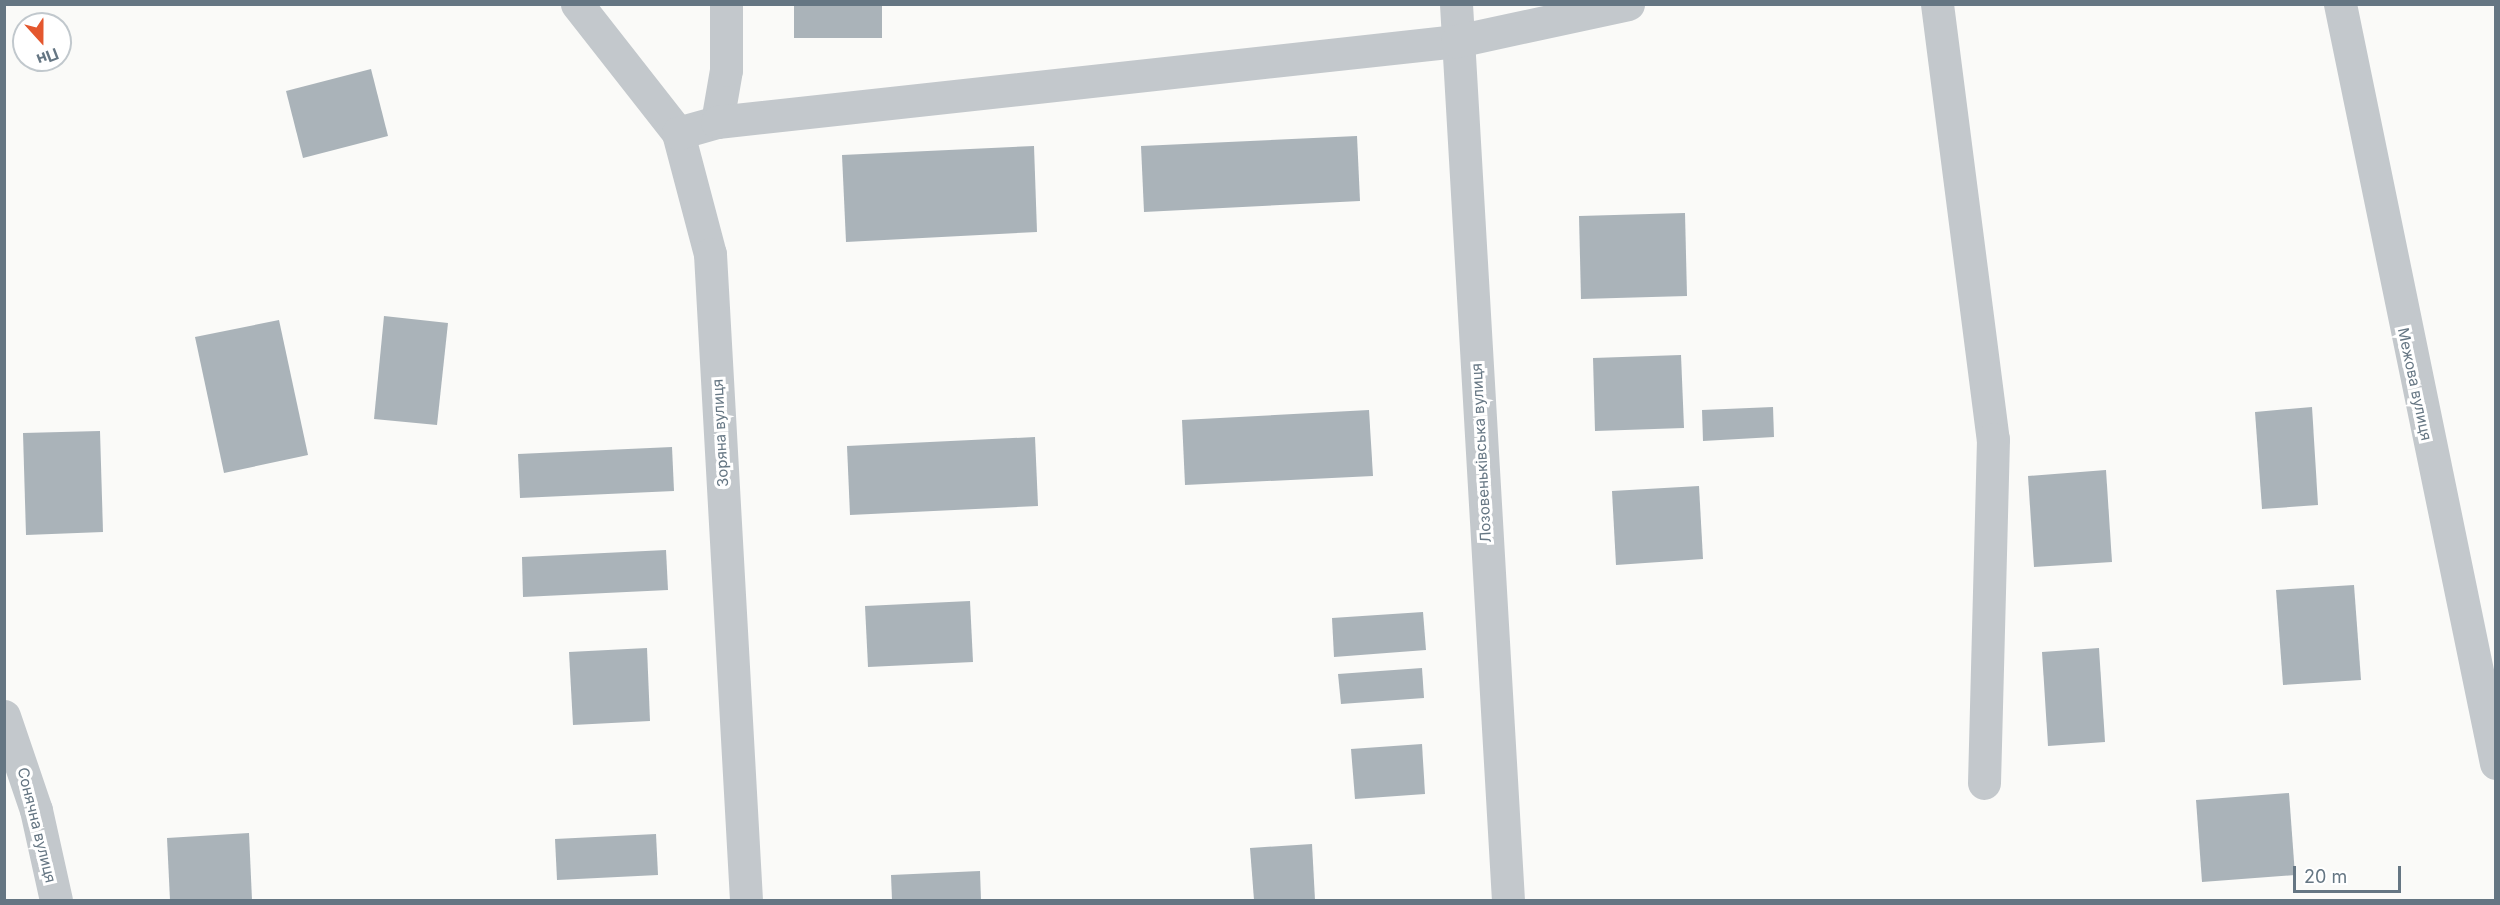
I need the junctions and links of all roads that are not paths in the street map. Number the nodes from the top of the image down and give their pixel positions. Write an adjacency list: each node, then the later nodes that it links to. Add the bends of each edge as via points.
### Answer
1 (577, 4): 9 (street, Зоряна вулиця)
2 (726, 4): 8 (street, via 726,70)
3 (1456, 4): 7 (street, Лозовеньківська вулиця)
4 (1628, 4): 7 (street)
5 (1937, 4): 12 (street, via 1993,439)
6 (2340, 4): 11 (street, Межова вулиця)
7 (1456, 41): 8 (street); 15 (street, Лозовеньківська вулиця)
8 (717, 122): 9 (street)
9 (678, 133): 14 (street, Зоряна вулиця, via 710,254)
10 (4, 716): 13 (street, Сонячна вулиця, via 36,810)
11 (2496, 763)
12 (1984, 783)
13 (56, 900)
14 (746, 900)
15 (1508, 900)

